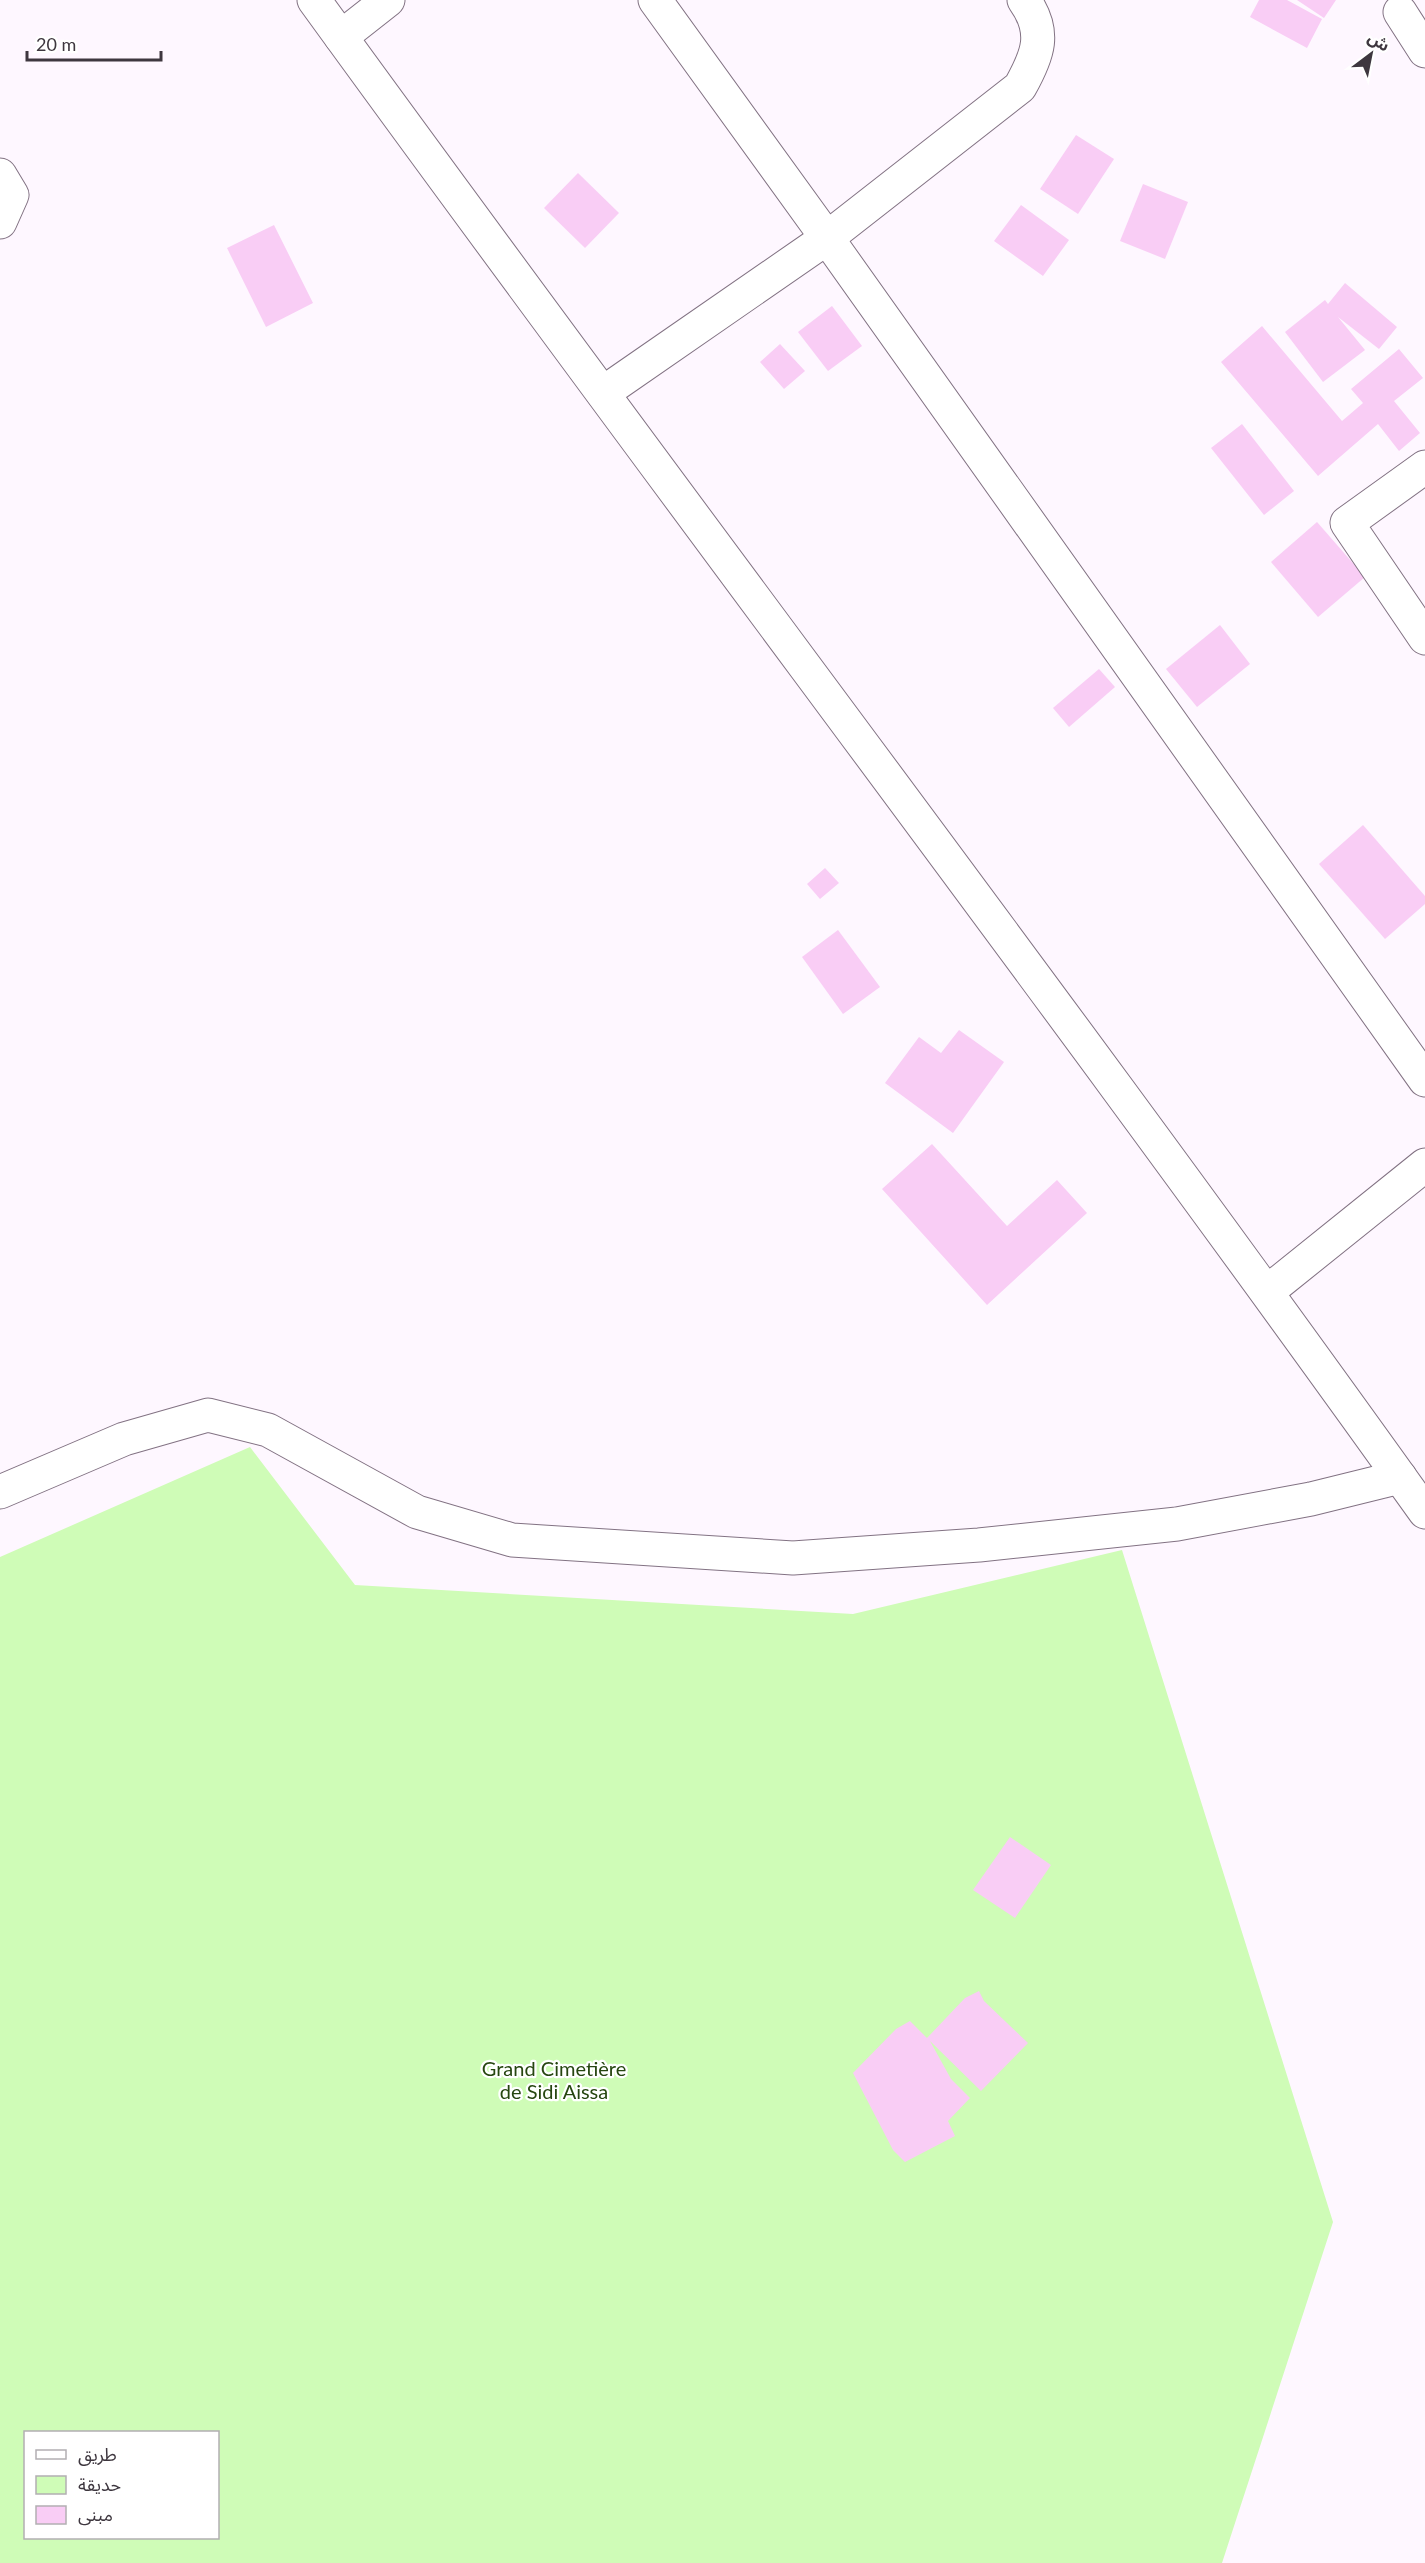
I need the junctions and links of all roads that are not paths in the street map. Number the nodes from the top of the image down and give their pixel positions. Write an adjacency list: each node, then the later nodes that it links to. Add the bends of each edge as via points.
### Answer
1 (314, 0): 6 (street)
2 (388, 0): 6 (street)
3 (655, 0): 10 (street)
4 (1031, 3): 10 (street, via 1040,33 1033,64 1020,87)
5 (1400, 12): 7 (street)
6 (341, 37): 11 (street)
7 (1425, 51)
8 (0, 175): 9 (street, via 12,195)
9 (0, 222)
10 (827, 238): 11 (street); 14 (street)
11 (603, 393): 16 (street)
12 (1425, 467): 13 (street, via 1347,523)
13 (1425, 638)
14 (1425, 1080)
15 (1425, 1165): 16 (street)
16 (1267, 1292): 17 (street)
17 (1400, 1477): 18 (street, via 1311,1499 1177,1524 979,1545 793,1558 512,1540 417,1512 268,1430 208,1415 124,1439); 19 (street)
18 (0, 1492)
19 (1425, 1512)

